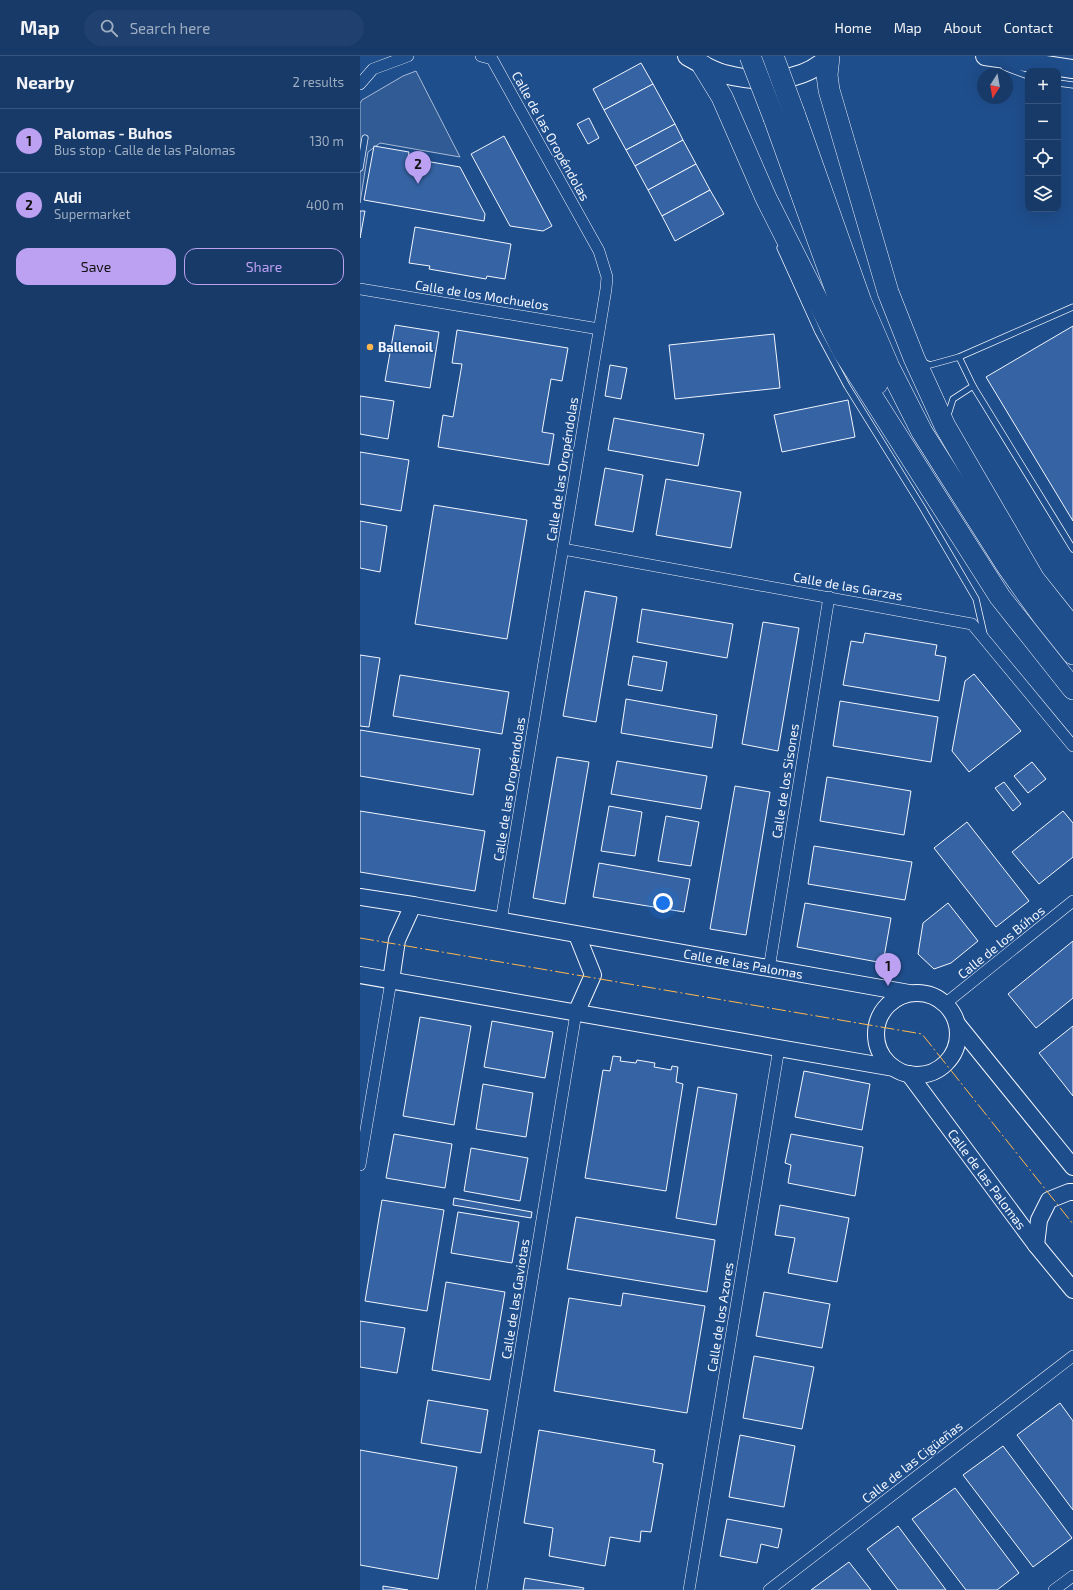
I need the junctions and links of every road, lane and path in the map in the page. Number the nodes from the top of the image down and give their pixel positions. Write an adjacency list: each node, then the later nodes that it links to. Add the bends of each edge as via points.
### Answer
1 (408, 56): 12 (street, via 373,70)
2 (481, 56): 21 (street, Calle de las Oropéndolas, via 492,59 599,251 607,277)
3 (750, 56): 26 (highway, bridge, via 843,310)
4 (773, 56): 32 (highway, bridge, via 861,302 889,367 922,432 1007,566)
5 (829, 56): 8 (main road, via 805,73 772,79 724,74); 23 (highway, via 829,90 888,292)
6 (975, 56): 10 (lane)
7 (985, 56): 9 (main road)
8 (695, 61): 16 (highway, via 722,97)
9 (1073, 69)
10 (1025, 75)
11 (1061, 83): 13 (lane)
12 (360, 84)
13 (1073, 85)
14 (365, 138): 15 (lane)
15 (360, 168)
16 (766, 198): 17 (lane); 26 (highway, via 843,351)
17 (769, 220)
18 (777, 242): 31 (lane, via 818,332 847,386 976,599)
19 (360, 289): 21 (street, Calle de los Mochuelos)
20 (1073, 307): 22 (lane)
21 (599, 329): 27 (street, Calle de las Oropéndolas)
22 (959, 357): 23 (lane, via 930,365); 24 (lane)
23 (914, 358): 25 (highway)
24 (973, 386): 25 (lane, via 953,399); 28 (lane)
25 (945, 426): 30 (highway, via 1034,579)
26 (918, 469): 33 (highway, via 1000,597)
27 (563, 549): 29 (street, Calle de las Garzas); 38 (street, Calle de las Oropéndolas)
28 (1073, 549)
29 (829, 597): 31 (street, Calle de las Garzas, via 972,624); 40 (street, Calle de los Sisones)
30 (1073, 628)
31 (985, 639): 34 (street, Calle de las Garzas)
32 (1073, 654)
33 (1073, 689)
34 (1073, 746)
35 (360, 897): 37 (street, Calle de las Palomas)
36 (1073, 901): 44 (street, Calle de los Búhos)
37 (414, 905): 38 (street, Calle de las Palomas); 42 (street, via 397,940)
38 (501, 921): 39 (street, Calle de las Palomas)
39 (577, 935): 40 (street, Calle de las Palomas); 45 (street, via 592,975)
40 (769, 969): 43 (street, Calle de las Palomas)
41 (360, 975): 42 (street)
42 (391, 981): 45 (street); 50 (street)
43 (909, 993): 44 (street, via 922,992); 48 (street, via 896,998 885,1007 878,1019 878,1046 884,1059)
44 (946, 1003): 46 (street)
45 (576, 1013): 47 (street); 57 (street, Calle de las Gaviotas)
46 (958, 1025): 49 (street, via 958,1039 947,1063 936,1071 923,1075); 51 (street)
47 (779, 1048): 48 (street); 58 (street, Calle de los Azores)
48 (894, 1068): 49 (street)
49 (909, 1074): 53 (street, Calle de las Palomas)
50 (360, 1165)
51 (1073, 1167)
52 (1073, 1192): 53 (street, Calle de las Palomas, via 1049,1200 1039,1220)
53 (1036, 1245): 54 (street, Calle de las Palomas)
54 (1073, 1290)
55 (1073, 1356): 59 (street, Calle de las Cigüeñas)
56 (1073, 1576): 60 (street)
57 (481, 1590)
58 (689, 1590)
59 (769, 1590)
60 (1054, 1590)

